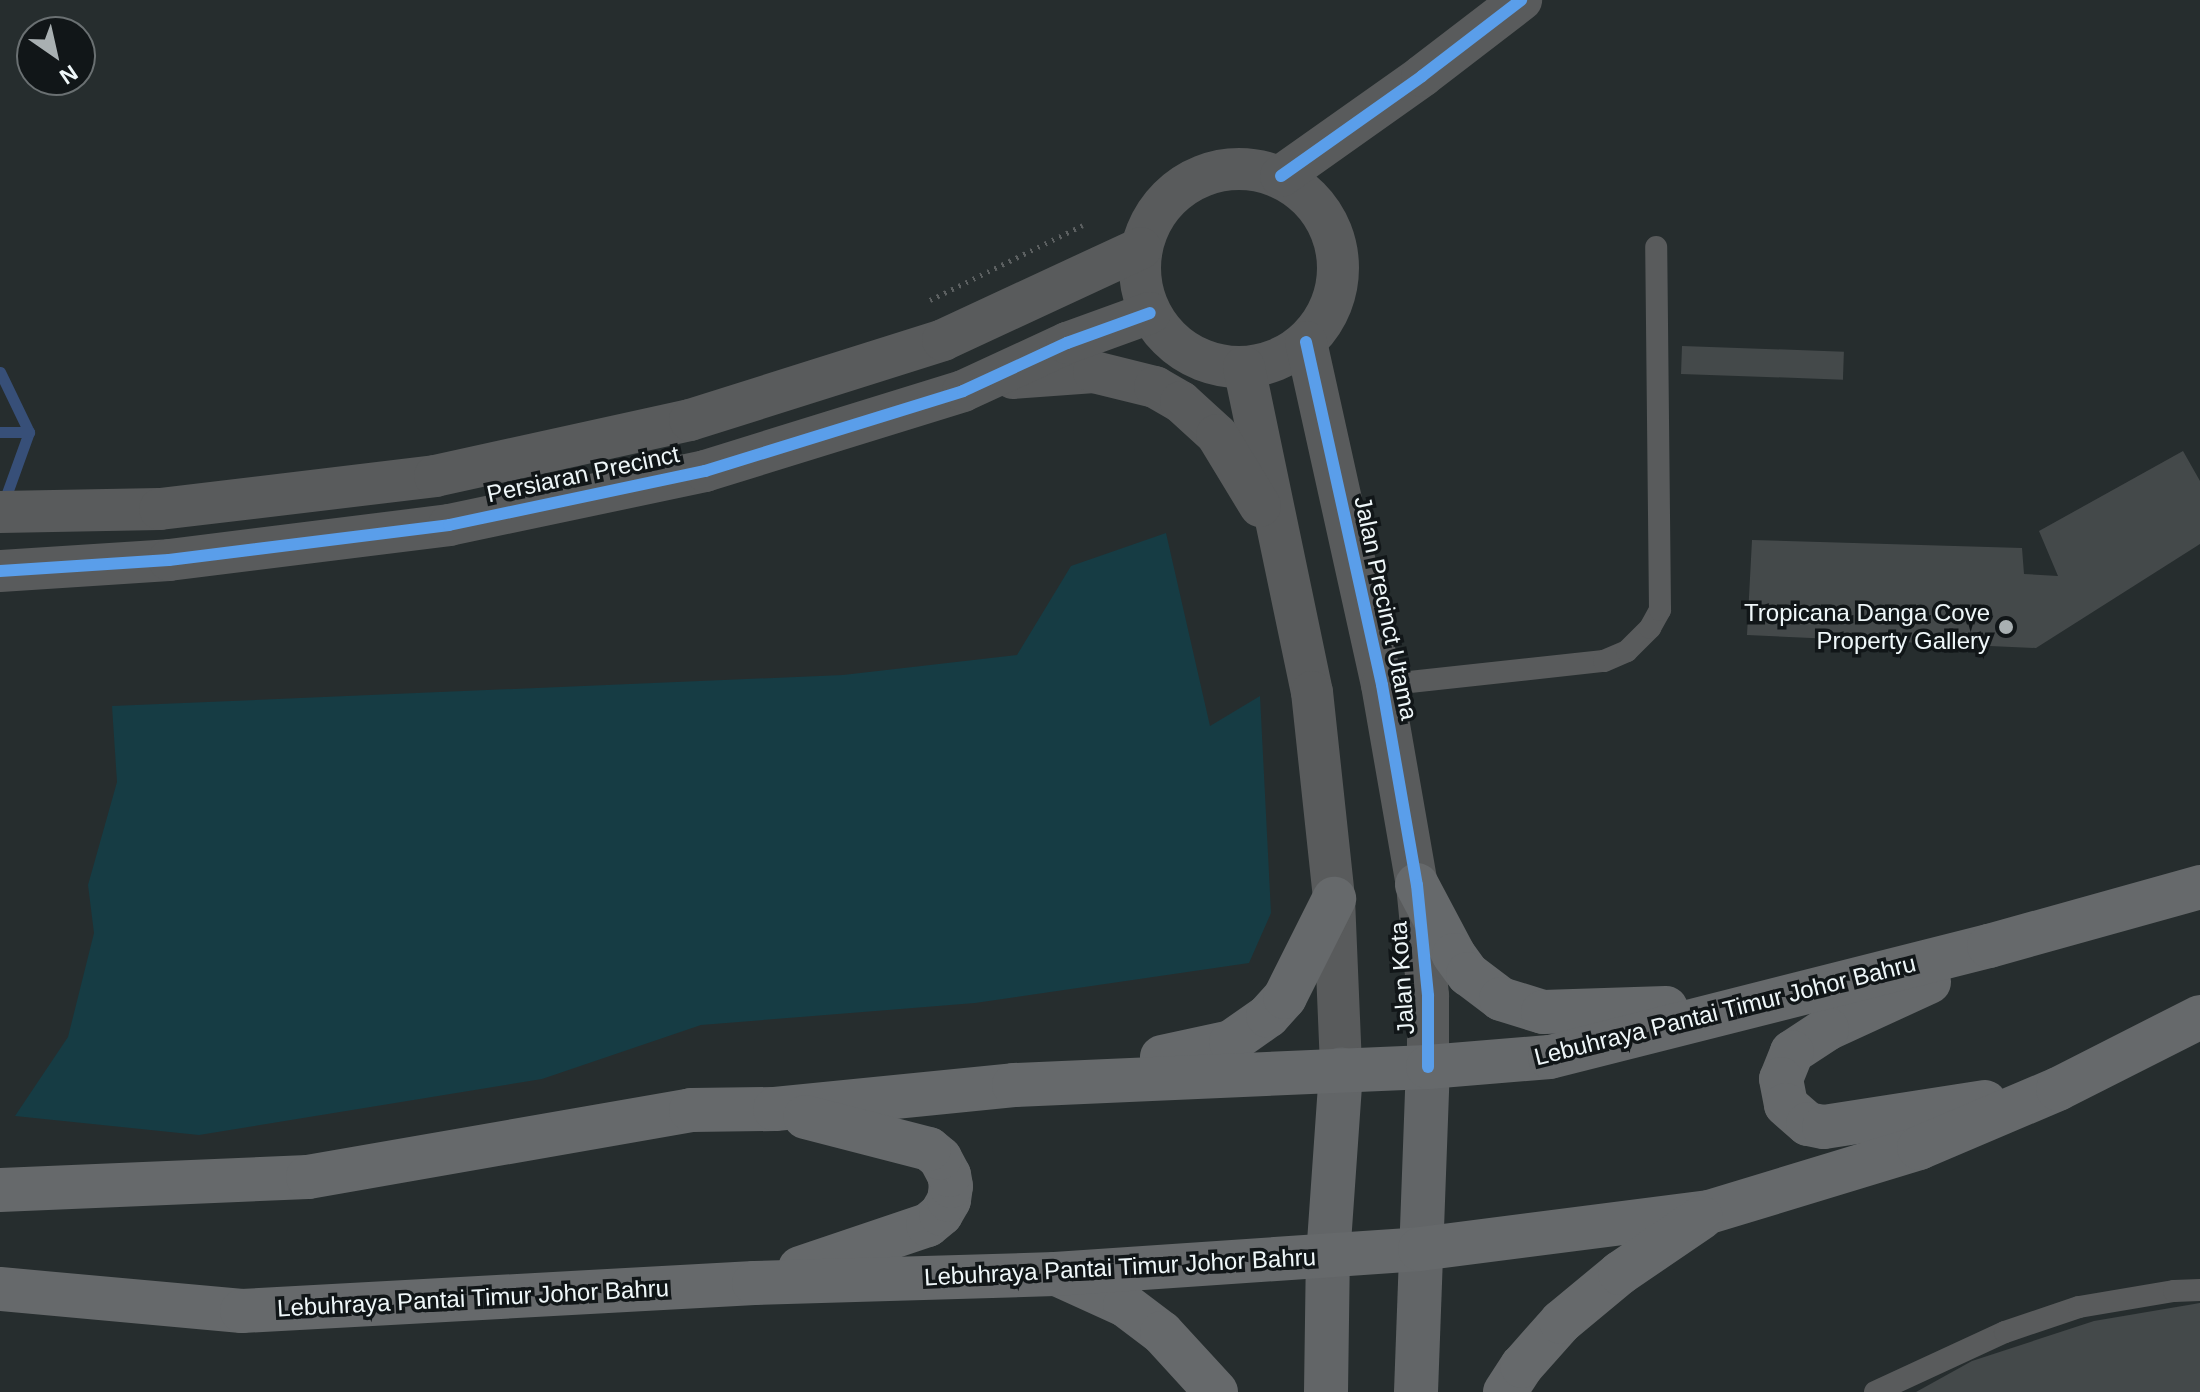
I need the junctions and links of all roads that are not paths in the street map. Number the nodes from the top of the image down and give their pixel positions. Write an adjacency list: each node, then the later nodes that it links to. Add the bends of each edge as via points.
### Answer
1 (1521, 0): 2 (street)
2 (1281, 176): 4 (street, via 1231,168 1206,174 1164,203); 6 (street, via 1319,207 1338,252 1334,301)
3 (1656, 247): 12 (lane, via 1660,610 1650,628 1627,651 1604,661)
4 (1141, 248): 5 (street, via 1139,270); 9 (street, Persiaran Precinct, via 943,340 690,420 435,476 160,509)
5 (1150, 313): 7 (street, via 1179,348 1199,359); 8 (street, Persiaran Precinct)
6 (1306, 342): 7 (street, via 1288,355); 12 (street, Jalan Precinct Utama)
7 (1244, 367): 10 (street)
8 (987, 380): 10 (street, via 1094,372 1155,387 1181,402 1217,435); 11 (street, Persiaran Precinct, via 705,471 449,525 169,560)
9 (0, 512)
10 (1280, 542): 15 (street, via 1312,692)
11 (0, 571)
12 (1382, 685): 13 (street, Jalan Precinct Utama)
13 (1417, 885): 17 (highway, via 1468,974 1519,1006 1573,1012); 19 (street, Jalan Kota, via 1428,996)
14 (2200, 887): 16 (highway, Lebuhraya Pantai Timur Johor Bahru)
15 (1334, 899): 20 (street); 21 (highway, via 1285,997 1249,1031 1208,1049)
16 (2036, 933): 17 (highway, Lebuhraya Pantai Timur Johor Bahru); 22 (highway, via 1809,1040 1784,1064 1781,1091 1796,1116 1824,1127)
17 (1760, 1004): 19 (highway, Lebuhraya Pantai Timur Johor Bahru, via 1550,1057)
18 (2200, 1017): 22 (highway, Lebuhraya Pantai Timur Johor Bahru)
19 (1428, 1067): 20 (highway, Lebuhraya Pantai Timur Johor Bahru); 26 (main road, Jalan Kota)
20 (1341, 1069): 21 (highway, Lebuhraya Pantai Timur Johor Bahru); 27 (main road)
21 (1014, 1085): 23 (highway, Lebuhraya Pantai Timur Johor Bahru)
22 (2058, 1089): 25 (highway, Lebuhraya Pantai Timur Johor Bahru, via 1919,1148)
23 (775, 1109): 24 (highway, Lebuhraya Pantai Timur Johor Bahru, via 691,1110 308,1177); 29 (highway, via 929,1149 940,1158 951,1186 941,1214 928,1225)
24 (0, 1190)
25 (1709, 1212): 26 (highway, Lebuhraya Pantai Timur Johor Bahru); 35 (highway, via 1620,1273 1561,1322)
26 (1420, 1249): 27 (highway, Lebuhraya Pantai Timur Johor Bahru); 34 (main road, Jalan Kota)
27 (1328, 1257): 28 (highway, Lebuhraya Pantai Timur Johor Bahru); 33 (main road)
28 (1055, 1274): 29 (highway, Lebuhraya Pantai Timur Johor Bahru); 32 (highway, via 1125,1305 1162,1333)
29 (754, 1283): 30 (highway, Lebuhraya Pantai Timur Johor Bahru, via 242,1311)
30 (0, 1289)
31 (2200, 1290): 36 (lane, via 2079,1307 2005,1332)
32 (1216, 1392)
33 (1326, 1392)
34 (1416, 1392)
35 (1505, 1392)
36 (1875, 1392)

